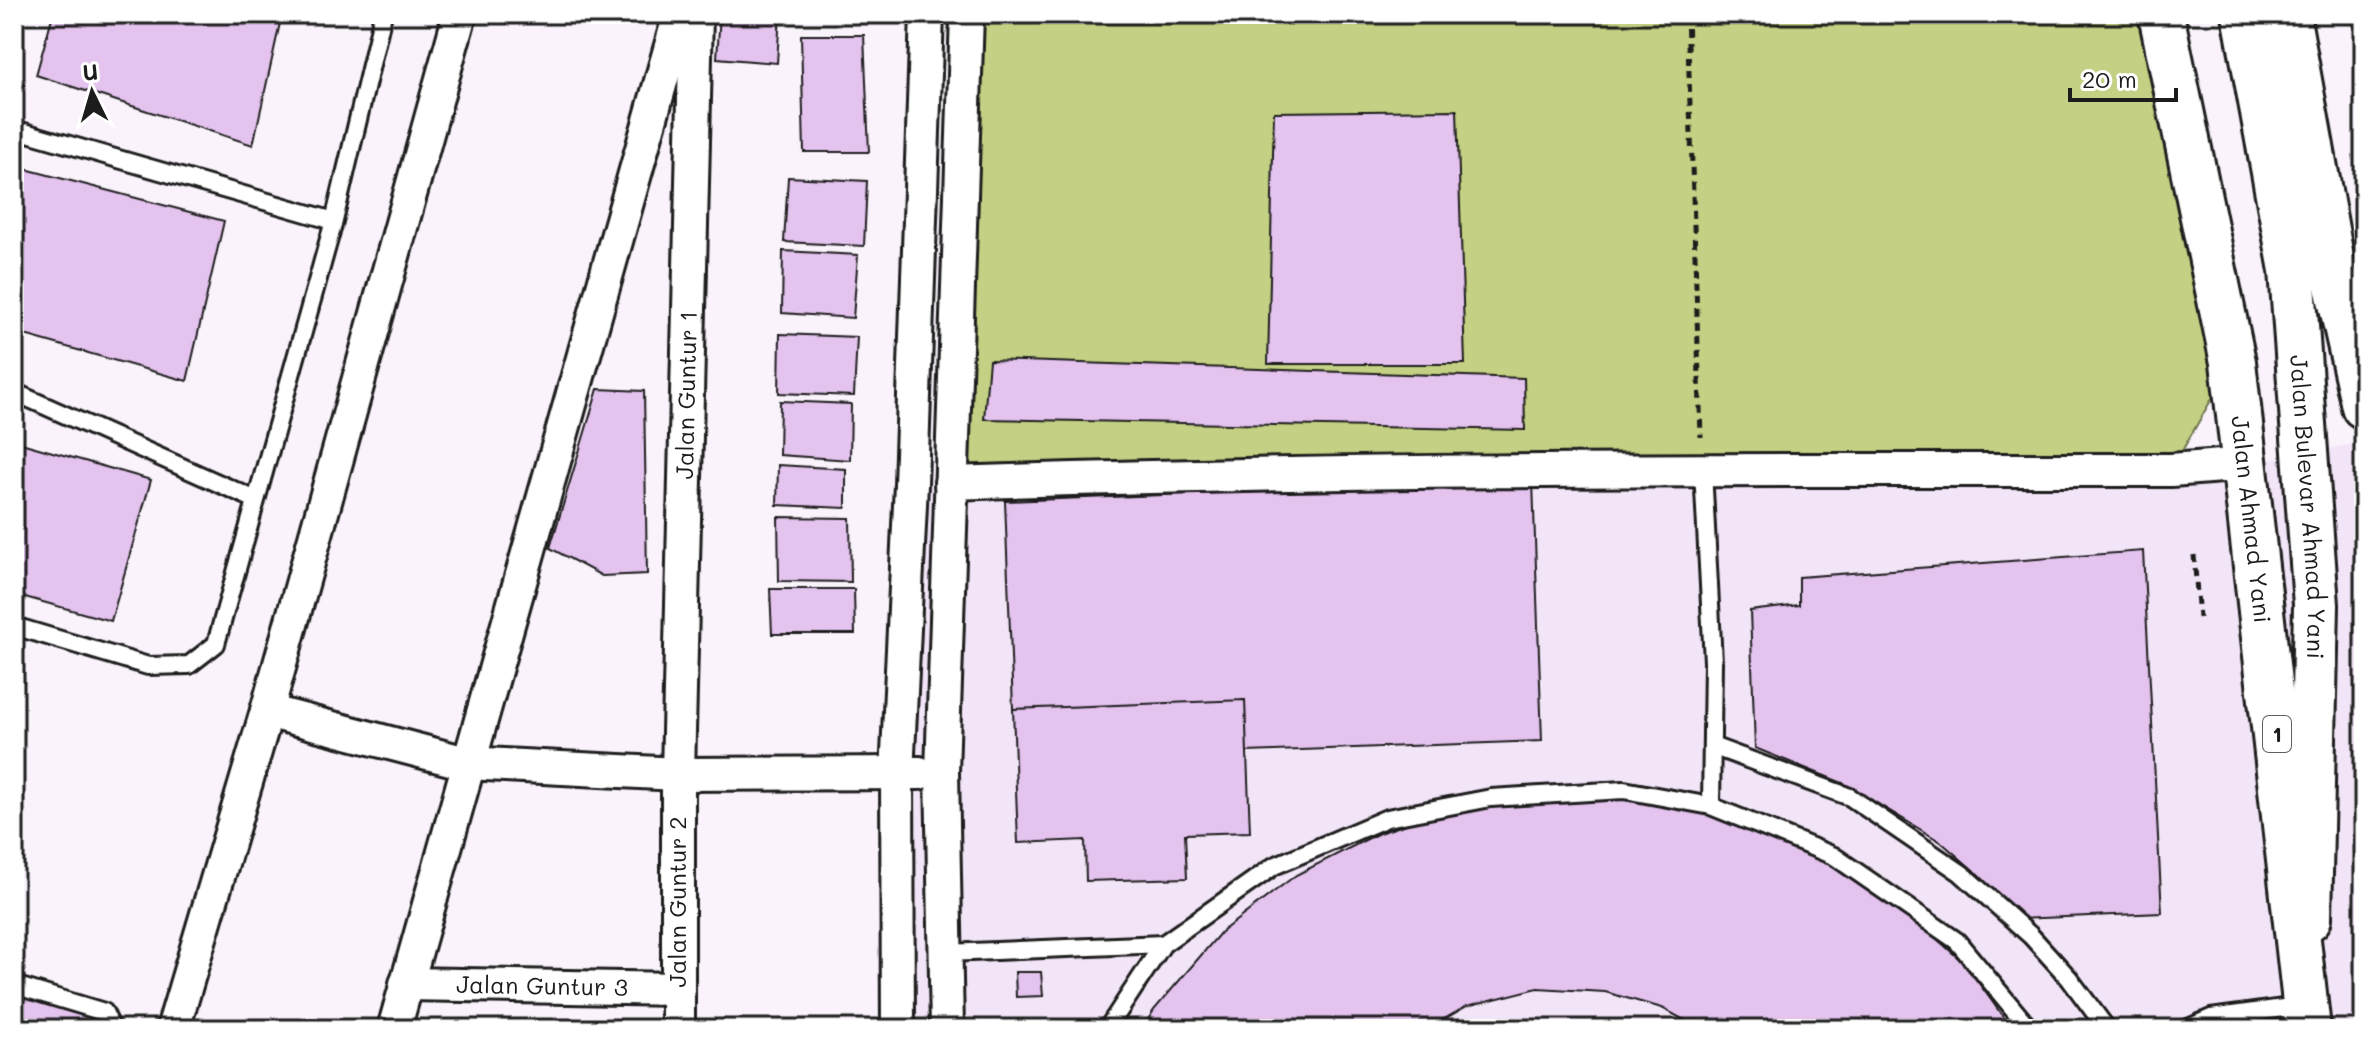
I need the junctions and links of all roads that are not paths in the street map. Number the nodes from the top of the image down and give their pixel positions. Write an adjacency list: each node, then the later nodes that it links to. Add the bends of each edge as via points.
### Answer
1 (383, 14): 11 (lane)
2 (460, 14): 20 (street)
3 (680, 14): 22 (street)
4 (696, 14): 24 (street, Jalan Guntur 1)
5 (927, 14): 25 (street)
6 (967, 14): 17 (street)
7 (2161, 14): 15 (main road, Jalan Ahmad Yani / 1, via 2233,362)
8 (2245, 14): 12 (main road, Jalan Bulevar Ahmad Yani)
9 (2287, 14): 12 (main road, Jalan Bulevar Ahmad Yani)
10 (14, 129): 11 (lane)
11 (334, 221): 18 (lane)
12 (2312, 266): 14 (main road, Jalan Bulevar Ahmad Yani); 32 (main road, Jalan Bulevar Ahmad Yani, via 2316,605)
13 (14, 392): 18 (lane)
14 (2364, 406)
15 (2247, 464): 16 (street, via 2171,470); 32 (main road, Jalan Ahmad Yani / 1)
16 (1703, 470): 17 (street); 21 (lane)
17 (951, 483): 23 (street)
18 (256, 500): 19 (lane, via 223,625 216,644 201,658 169,668 148,666)
19 (14, 626)
20 (267, 711): 22 (street); 34 (street)
21 (1712, 746): 26 (lane); 41 (lane, via 1850,797 1961,873 2031,936)
22 (466, 763): 24 (street); 29 (street)
23 (942, 772): 25 (street); 28 (street)
24 (678, 774): 25 (street); 31 (street, Jalan Guntur 2)
25 (897, 774): 37 (street)
26 (1711, 806): 27 (lane, via 1624,790 1491,798 1387,818 1274,866); 40 (lane, via 1834,856 1957,941)
27 (1163, 944): 28 (lane); 39 (lane)
28 (946, 953): 38 (street)
29 (406, 984): 31 (street, Jalan Guntur 3); 35 (street)
30 (14, 985): 33 (lane, via 104,1012)
31 (678, 989): 36 (street, Jalan Guntur 2)
32 (2308, 1017): 42 (lane, via 2211,1018)
33 (112, 1029)
34 (173, 1029)
35 (394, 1029)
36 (678, 1029)
37 (898, 1029)
38 (947, 1029)
39 (1107, 1029)
40 (2030, 1029)
41 (2107, 1029)
42 (2186, 1029)

